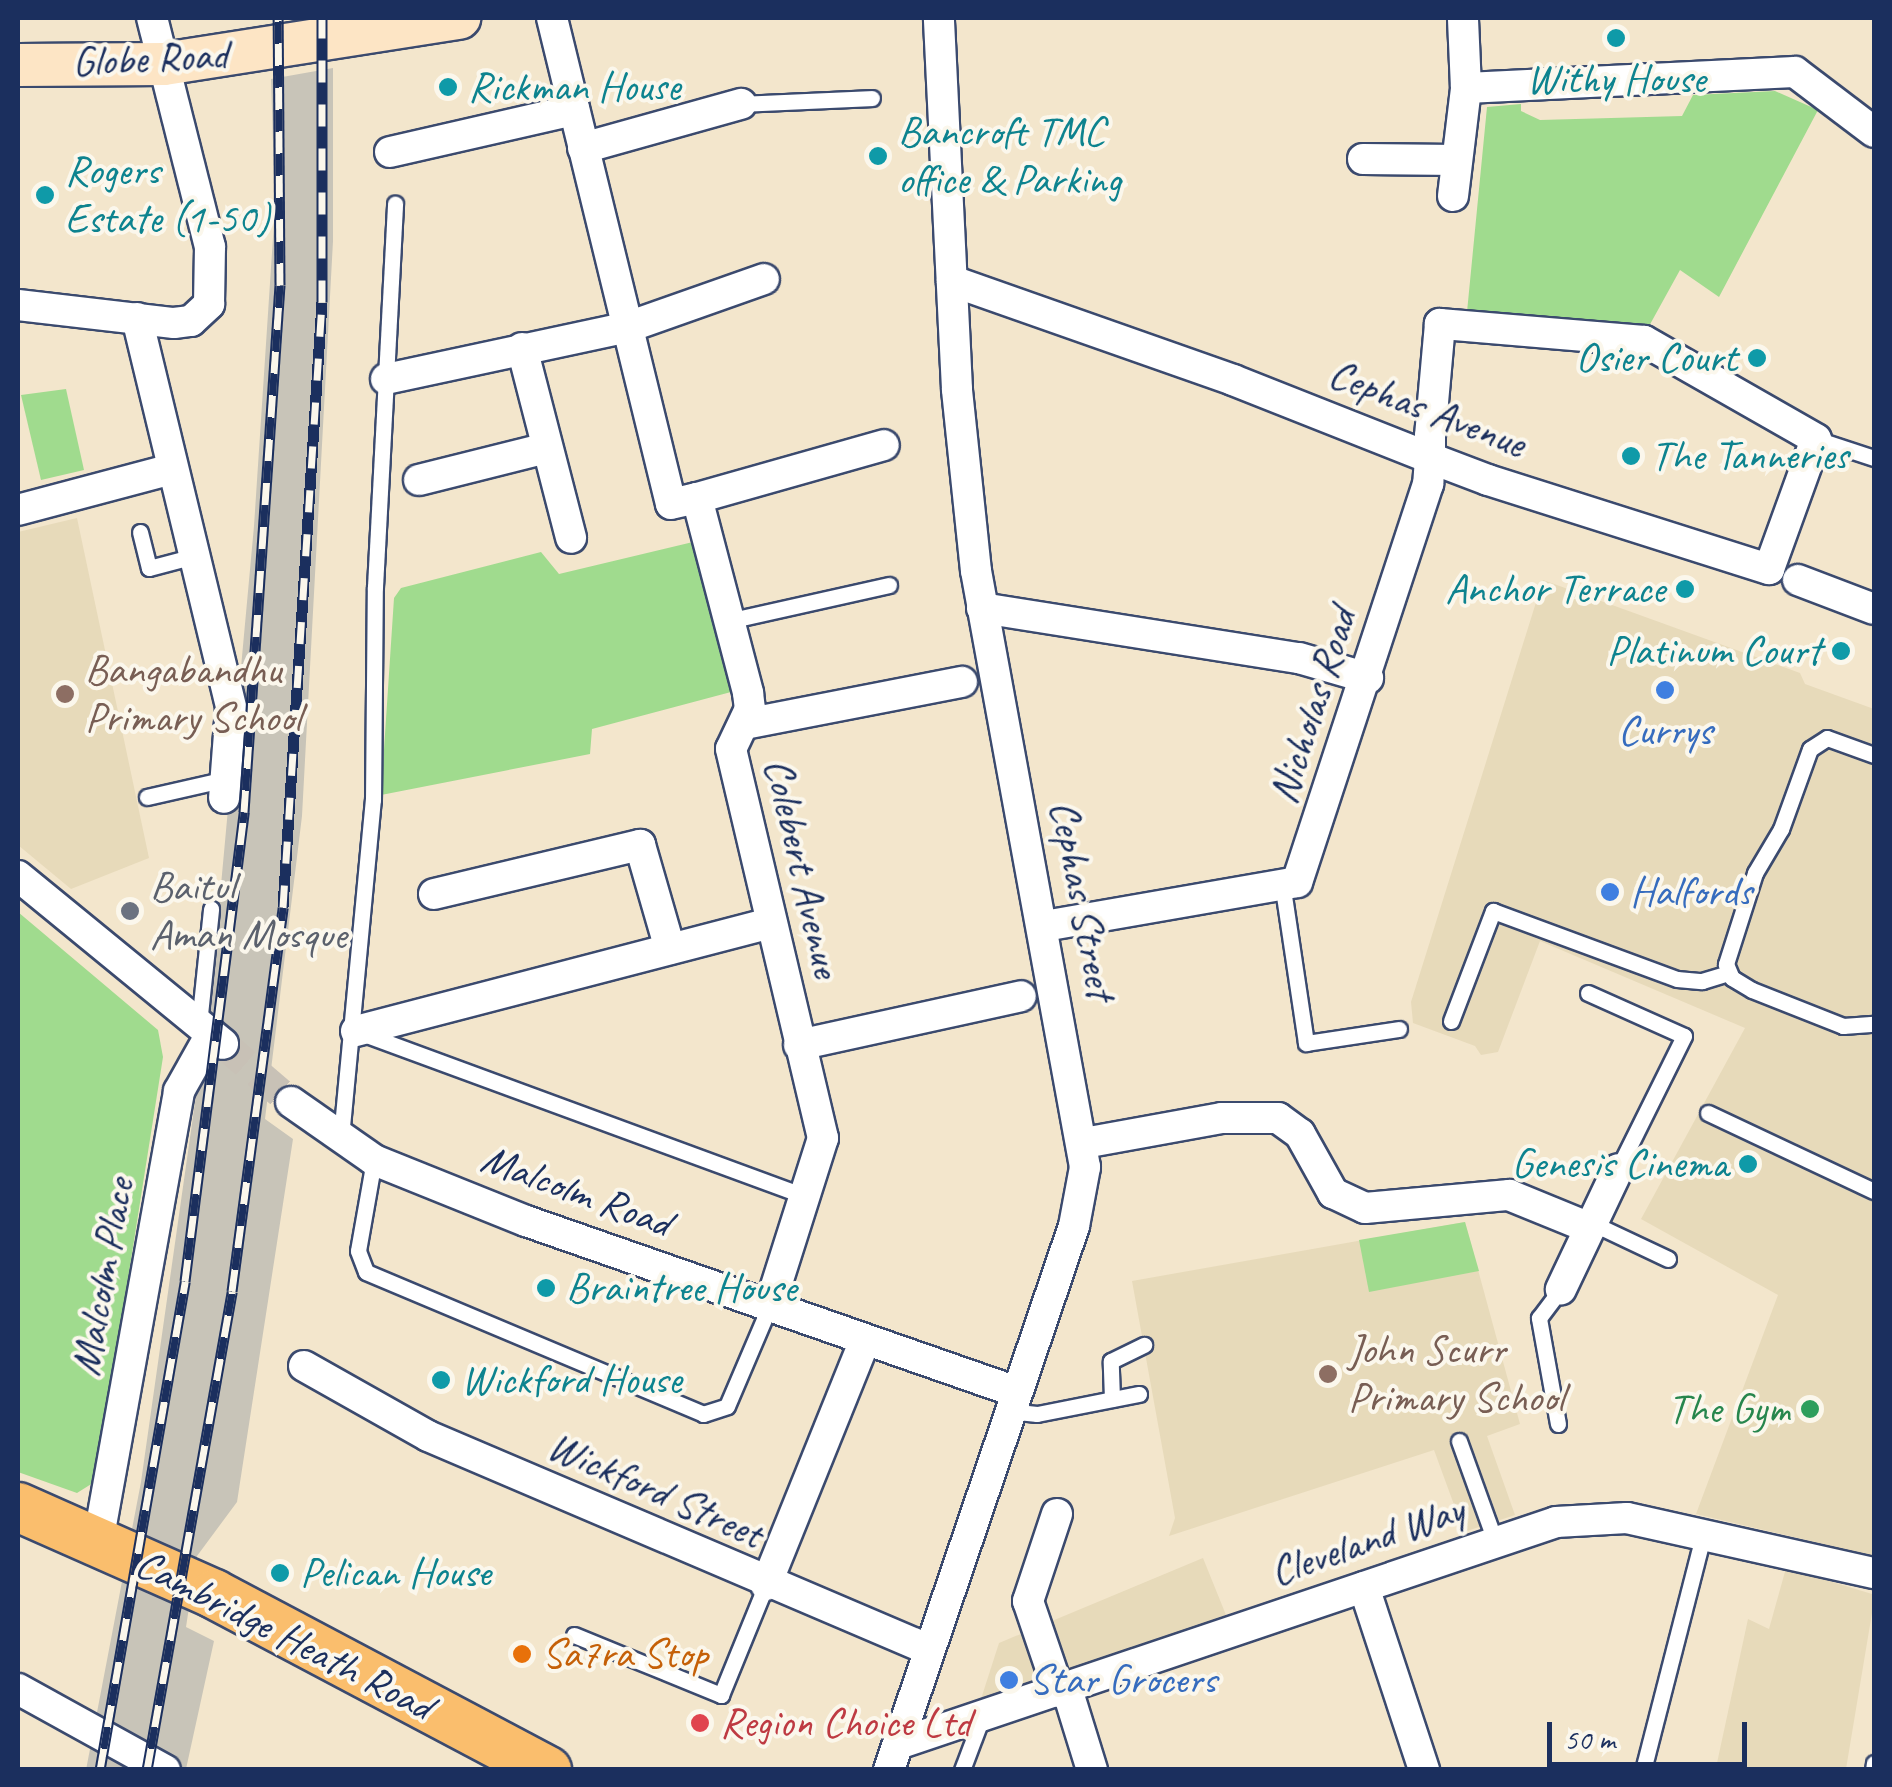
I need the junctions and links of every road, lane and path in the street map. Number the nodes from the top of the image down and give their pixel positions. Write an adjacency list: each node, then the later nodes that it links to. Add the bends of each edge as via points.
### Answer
1 (152, 18): 6 (street)
2 (459, 18): 6 (main road, Globe Road)
3 (552, 18): 11 (street)
4 (939, 18): 20 (street, Cephas Street)
5 (1463, 18): 8 (street)
6 (164, 64): 7 (main road, Globe Road); 22 (street, via 210,248 209,304 190,321)
7 (18, 65)
8 (1466, 88): 12 (street, via 1795,72); 16 (street)
9 (872, 98): 10 (lane)
10 (740, 104): 13 (street)
11 (574, 110): 13 (street); 14 (street)
12 (1874, 132)
13 (583, 148): 23 (street)
14 (390, 152)
15 (1363, 159): 16 (street)
16 (1457, 160): 17 (street)
17 (1453, 196)
18 (395, 204): 25 (lane)
19 (764, 279): 23 (street)
20 (952, 281): 29 (street, Cephas Avenue); 40 (street, Cephas Street)
21 (18, 305): 22 (street)
22 (138, 318): 31 (street)
23 (628, 327): 24 (street); 33 (street, via 671,504)
24 (522, 348): 25 (street); 28 (street)
25 (386, 379): 62 (lane, via 373,800)
26 (1816, 439): 29 (street, Nicholas Road, via 1644,340 1440,324); 30 (lane); 38 (street)
27 (884, 445): 33 (street)
28 (546, 448): 32 (street); 36 (street)
29 (1430, 458): 38 (street, Cephas Avenue); 43 (street, Nicholas Road, via 1428,484)
30 (1874, 458)
31 (172, 469): 34 (street); 37 (street)
32 (419, 480)
33 (698, 498): 42 (street, Colebert Avenue)
34 (18, 510)
35 (140, 532): 37 (lane, via 149,568)
36 (571, 538)
37 (194, 556): 47 (street, via 231,708)
38 (1784, 575): 41 (street, Cephas Avenue)
39 (889, 584): 42 (lane)
40 (982, 608): 43 (street, via 1299,658); 54 (street, Cephas Street)
41 (1874, 609)
42 (728, 620): 45 (street, Colebert Avenue, via 750,709)
43 (1368, 678): 50 (street, Nicholas Road, via 1305,864 1296,882)
44 (962, 682): 45 (street)
45 (745, 724): 53 (street, Colebert Avenue, via 731,749)
46 (1874, 755): 56 (lane, via 1826,738 1810,748 1781,829 1755,873 1726,956)
47 (225, 789): 48 (lane)
48 (147, 796)
49 (18, 876): 63 (street)
50 (1283, 889): 54 (street); 61 (lane, via 1306,1043)
51 (434, 894): 55 (street, via 640,845)
52 (212, 909): 63 (lane)
53 (771, 923): 55 (street); 64 (street, Colebert Avenue)
54 (1045, 926): 68 (street, Cephas Street)
55 (670, 949): 62 (street)
56 (1729, 973): 59 (lane, via 1677,979 1493,910); 60 (lane, via 1744,987 1844,1026)
57 (1588, 994): 70 (lane, via 1684,1036)
58 (1021, 996): 64 (street)
59 (1452, 1022)
60 (1874, 1024)
61 (1399, 1029)
62 (356, 1031): 67 (lane); 72 (lane)
63 (211, 1034): 89 (street, Malcolm Place, via 179,1091)
64 (799, 1045): 72 (street, Colebert Avenue, via 823,1138)
65 (292, 1102): 67 (street, Malcolm Road)
66 (1708, 1112): 71 (lane)
67 (341, 1141): 69 (street, Malcolm Road)
68 (1084, 1143): 73 (street, via 1222,1118 1278,1118 1300,1134 1332,1192 1365,1208 1509,1195); 82 (street, Cephas Street, via 1074,1226)
69 (374, 1160): 76 (street, Malcolm Road); 76 (lane, via 358,1252 366,1272 703,1414 727,1406)
70 (1618, 1170): 73 (street)
71 (1874, 1191)
72 (807, 1197): 76 (street, Colebert Avenue)
73 (1591, 1226): 74 (lane); 75 (street)
74 (1668, 1259)
75 (1561, 1289): 83 (lane, via 1539,1318)
76 (770, 1304): 77 (street, Malcolm Road)
77 (865, 1340): 82 (street, Malcolm Road); 91 (street)
78 (1144, 1345): 81 (lane, via 1111,1361)
79 (304, 1366): 91 (street, Wickford Street, via 428,1436)
80 (1138, 1394): 81 (lane)
81 (1112, 1399): 82 (lane, via 1036,1414)
82 (1011, 1401): 94 (street, Cephas Street)
83 (1558, 1424)
84 (1459, 1441): 88 (lane)
85 (18, 1507): 89 (main road, Cambridge Heath Road)
86 (1056, 1514): 96 (street, via 1028,1601)
87 (1704, 1532): 88 (street, Cleveland Way, via 1610,1516 1556,1522); 90 (street, Cleveland Way); 104 (lane)
88 (1496, 1541): 92 (street, Cleveland Way)
89 (98, 1542): 100 (main road, Cambridge Heath Road, via 214,1594)
90 (1874, 1572)
91 (766, 1586): 93 (lane, via 721,1695); 94 (street, Wickford Street)
92 (1364, 1587): 96 (street, Cleveland Way); 103 (street)
93 (574, 1635)
94 (925, 1648): 98 (street, Cephas Street)
95 (18, 1689): 99 (street)
96 (1063, 1691): 97 (street, Cleveland Way); 102 (street)
97 (982, 1717): 98 (street, Cleveland Way); 101 (lane)
98 (893, 1757)
99 (165, 1770)
100 (546, 1770)
101 (962, 1770)
102 (1092, 1770)
103 (1424, 1770)
104 (1643, 1770)

